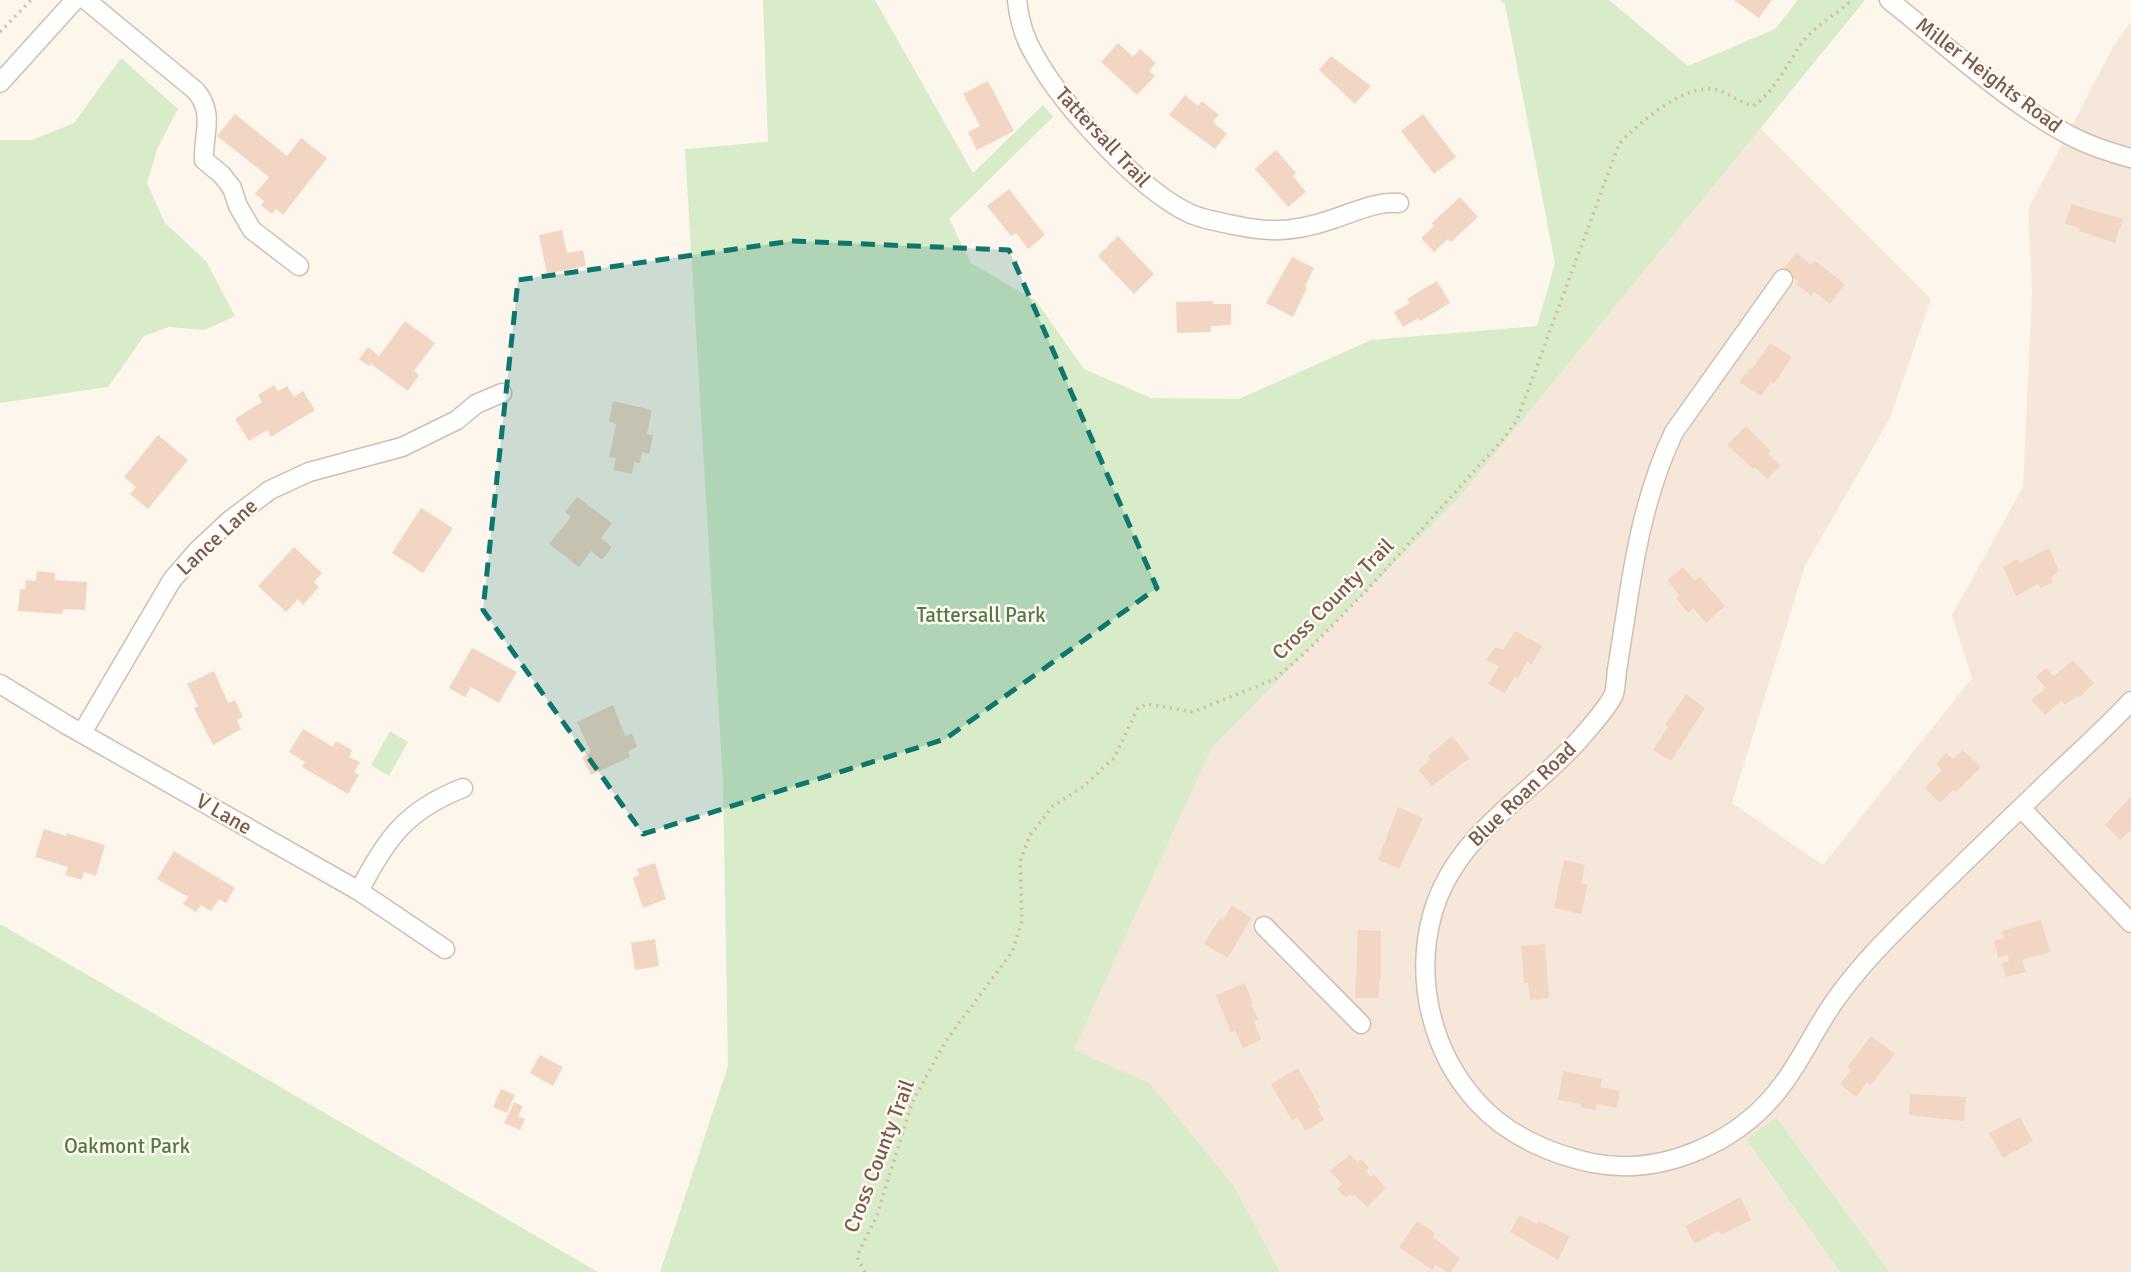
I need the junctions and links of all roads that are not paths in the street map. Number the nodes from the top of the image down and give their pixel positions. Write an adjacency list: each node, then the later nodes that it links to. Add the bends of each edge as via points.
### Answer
1 (75, 0): 5 (street)
2 (86, 0): 8 (street, via 206,103 204,160 232,188 252,230)
3 (1017, 0): 7 (street, Tattersall Trail, via 1034,55 1057,90 1150,189 1191,214 1253,229 1284,230 1386,202)
4 (1889, 0): 6 (street, Miller Heights Road, via 2048,123)
5 (0, 83)
6 (2131, 158)
7 (1399, 203)
8 (299, 266)
9 (1783, 279): 15 (street, Blue Roan Road, via 1674,432 1662,457 1631,578 1614,695 1563,758 1475,836 1442,886 1427,934 1424,968 1429,1010 1443,1049 1461,1083 1485,1111 1531,1142 1581,1160 1615,1166 1683,1157 1741,1126 1776,1093 1849,983 1881,945)
10 (502, 393): 13 (street, Lance Lane, via 402,447 309,472 270,490 229,521 172,580)
11 (0, 684): 13 (street, V Lane)
12 (2131, 701): 15 (street, Blue Roan Road)
13 (82, 733): 16 (street, V Lane)
14 (463, 788): 16 (street, via 435,799 410,817 380,850)
15 (2021, 808): 17 (street)
16 (359, 891): 19 (street, V Lane)
17 (2131, 923)
18 (1264, 926): 20 (street)
19 (445, 949)
20 (1361, 1024)

